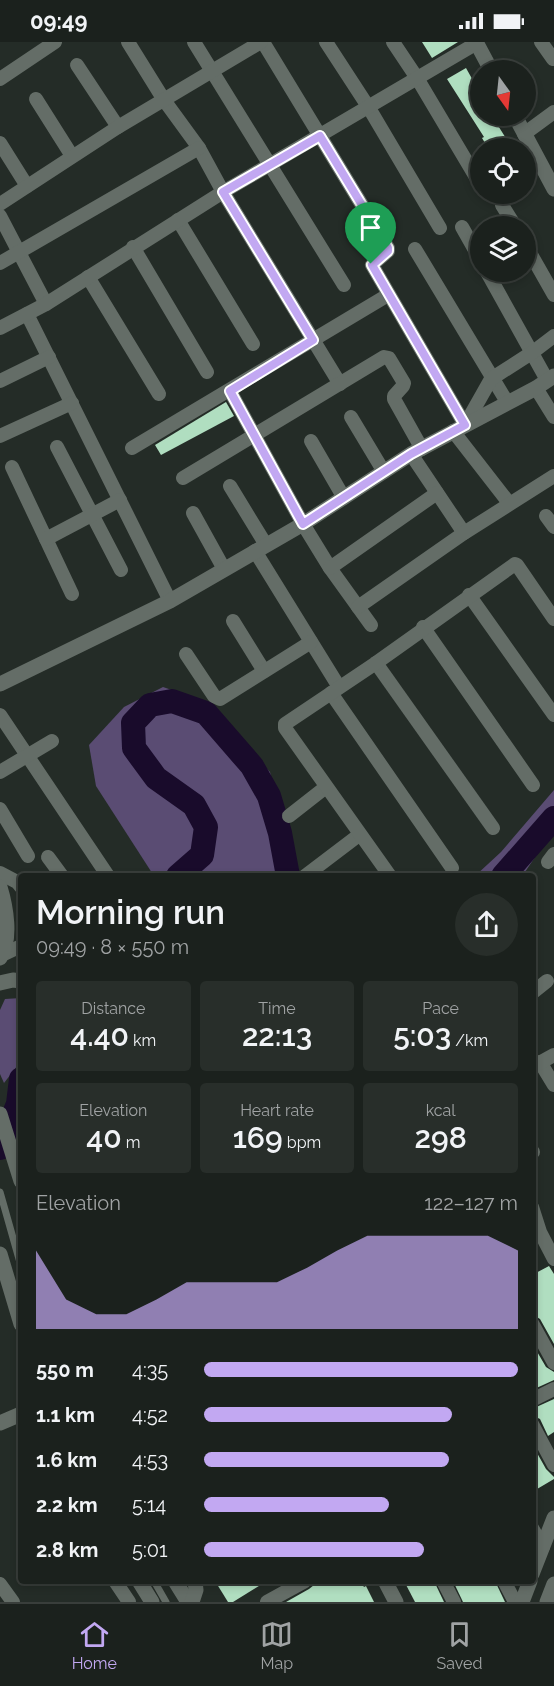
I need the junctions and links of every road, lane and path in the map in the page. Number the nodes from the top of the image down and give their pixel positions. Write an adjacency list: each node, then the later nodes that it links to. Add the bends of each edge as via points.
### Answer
1 (55, 42): 14 (street)
2 (128, 42): 16 (street)
3 (194, 42): 12 (street)
4 (262, 42): 12 (street); 22 (street)
5 (326, 42): 17 (street)
6 (393, 42): 13 (street)
7 (542, 42): 10 (street)
8 (476, 43): 9 (street); 13 (street)
9 (485, 60)
10 (553, 60)
11 (77, 65): 20 (street)
12 (213, 71): 16 (street); 26 (street)
13 (417, 78): 17 (street); 27 (street)
14 (0, 79)
15 (36, 99): 25 (street)
16 (164, 100): 20 (street); 24 (street)
17 (369, 108): 22 (street); 37 (street)
18 (554, 112): 21 (street)
19 (520, 126): 21 (street)
20 (117, 127): 25 (street)
21 (524, 134): 29 (street)
22 (320, 136): 26 (street); 47 (street, via 388,248 371,265)
23 (0, 143): 28 (street)
24 (199, 148): 30 (street); 41 (street)
25 (72, 156): 28 (street)
26 (272, 165): 30 (street); 46 (street)
27 (470, 167)
28 (27, 186): 31 (street)
29 (554, 189)
30 (223, 192): 35 (street); 53 (street)
31 (0, 204)
32 (502, 205): 34 (street)
33 (0, 216): 41 (street)
34 (509, 216)
35 (178, 220): 39 (street); 54 (street)
36 (462, 226): 38 (street)
37 (440, 228)
38 (470, 241)
39 (133, 247): 44 (street); 57 (street)
40 (415, 249): 58 (street)
41 (19, 253): 42 (street); 49 (street)
42 (0, 263)
43 (536, 263): 48 (street)
44 (88, 277): 49 (street); 63 (street)
45 (493, 282): 55 (street)
46 (344, 285)
47 (388, 295): 53 (street); 68 (street)
48 (554, 295)
49 (46, 304): 50 (street)
50 (27, 314): 51 (street); 56 (street)
51 (0, 328)
52 (554, 336): 55 (street)
53 (313, 340): 61 (street); 62 (street)
54 (253, 344)
55 (533, 352): 58 (street); 60 (street)
56 (49, 357): 59 (street); 65 (street)
57 (207, 372)
58 (491, 379): 64 (street); 68 (street)
59 (0, 381)
60 (546, 382): 64 (street); 67 (street)
61 (340, 384): 70 (street); 74 (street, via 388,357 404,384 394,399)
62 (230, 391): 70 (street); 73 (street)
63 (159, 394)
64 (507, 402): 68 (street)
65 (72, 403): 69 (street); 82 (street)
66 (351, 417): 76 (street)
67 (554, 417)
68 (459, 428): 74 (street); 83 (street)
69 (0, 436)
70 (255, 437): 78 (street); 86 (street)
71 (311, 441): 81 (street)
72 (57, 447): 85 (street)
73 (132, 448)
74 (417, 451): 76 (street); 80 (street)
75 (12, 467): 88 (street)
76 (384, 472): 81 (street)
77 (554, 476): 83 (street)
78 (183, 478)
79 (230, 486): 89 (street)
80 (437, 493): 87 (street); 90 (street)
81 (344, 498): 86 (street)
82 (120, 500): 85 (street); 95 (street)
83 (509, 503): 87 (street)
84 (193, 513): 91 (street)
85 (91, 515): 88 (street); 92 (street)
86 (303, 524): 89 (street); 90 (street)
87 (464, 533): 96 (street)
88 (46, 539): 93 (street)
89 (260, 548): 91 (street); 101 (street)
90 (330, 568): 96 (street)
91 (225, 569): 95 (street)
92 (121, 570)
93 (72, 594)
94 (469, 595): 97 (street, via 516,564); 100 (street); 108 (street)
95 (170, 601): 105 (street)
96 (358, 606): 99 (street)
97 (554, 620)
98 (233, 621): 104 (street)
99 (371, 625)
100 (423, 627): 103 (street); 112 (street)
101 (311, 642): 104 (street); 106 (street)
102 (186, 654): 104 (street, via 219,699)
103 (376, 663): 106 (street); 116 (street)
104 (264, 672)
105 (0, 684)
106 (335, 690): 113 (street, via 285,726); 120 (street)
107 (0, 715): 110 (street)
108 (554, 715)
109 (52, 741): 110 (street)
110 (27, 756): 111 (street); 123 (street)
111 (0, 772)
112 (533, 784)
113 (326, 788): 115 (street); 117 (street)
114 (0, 809): 118 (street)
115 (289, 816)
116 (492, 828)
117 (359, 835): 124 (street); 125 (street)
118 (28, 856)
119 (48, 857): 122 (street)
120 (452, 868)
121 (0, 873): 126 (street)
122 (60, 873)
123 (106, 873)
124 (309, 873)
125 (388, 873)
126 (18, 883)
127 (0, 887): 129 (street, via 7,934)
128 (18, 946): 129 (street)
129 (2, 948)
130 (18, 981): 132 (street)
131 (547, 981): 133 (street)
132 (0, 983)
133 (536, 990)
134 (554, 1055): 135 (street)
135 (536, 1065): 136 (street)
136 (554, 1085)
137 (0, 1114): 138 (street)
138 (18, 1170)
139 (0, 1192): 143 (lane)
140 (536, 1220): 142 (street)
141 (0, 1254): 144 (street)
142 (553, 1254)
143 (18, 1255)
144 (18, 1314)
145 (536, 1330): 146 (street)
146 (554, 1363)
147 (554, 1389): 148 (street)
148 (536, 1398)
149 (18, 1415): 150 (street)
150 (0, 1423)
151 (536, 1431): 152 (street)
152 (554, 1465)
153 (554, 1518): 155 (street)
154 (536, 1535): 155 (street)
155 (543, 1547): 156 (street)
156 (536, 1564)
157 (0, 1584): 169 (street)
158 (117, 1584): 170 (street)
159 (141, 1584): 171 (street)
160 (156, 1584): 172 (lane)
161 (177, 1584): 173 (street)
162 (195, 1584): 173 (street)
163 (300, 1584): 174 (street)
164 (387, 1584): 175 (street)
165 (445, 1584): 176 (street)
166 (506, 1584): 177 (street)
167 (529, 1584): 178 (street)
168 (554, 1584): 179 (street)
169 (13, 1602)
170 (129, 1602)
171 (152, 1602)
172 (166, 1602)
173 (190, 1602)
174 (267, 1602)
175 (396, 1602)
176 (454, 1602)
177 (515, 1602)
178 (522, 1602)
179 (547, 1602)

